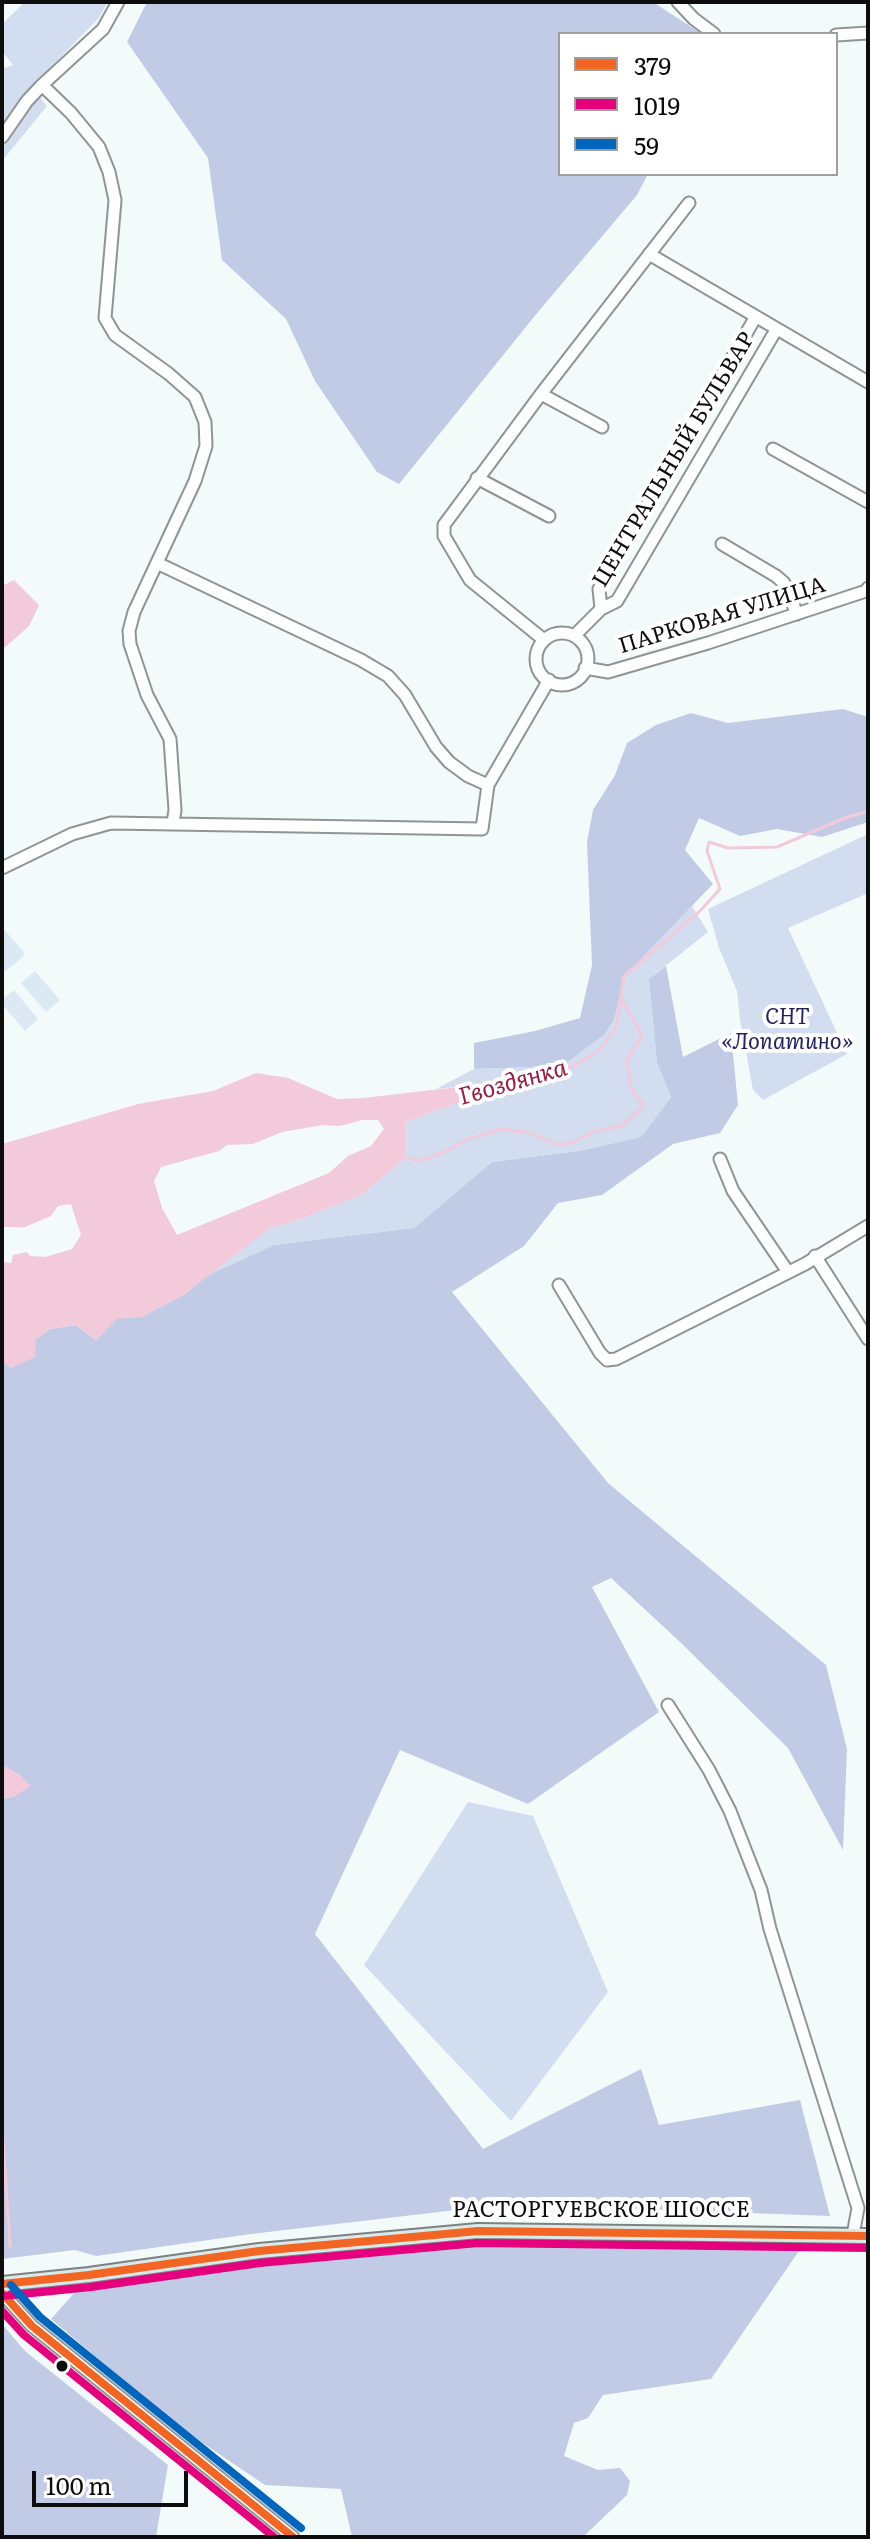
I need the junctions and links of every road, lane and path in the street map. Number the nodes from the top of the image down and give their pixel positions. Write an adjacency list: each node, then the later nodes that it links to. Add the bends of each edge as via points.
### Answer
1 (118, 2): 6 (street, via 103,29)
2 (678, 2): 3 (street)
3 (711, 32)
4 (868, 33): 5 (street)
5 (838, 35)
6 (42, 85): 7 (street); 20 (street, via 99,147 109,172 115,200 105,318 115,335 195,397 205,422 206,446 195,481)
7 (2, 137)
8 (689, 203): 9 (street)
9 (649, 254): 10 (street); 13 (street)
10 (755, 318): 11 (street); 22 (street, ЦЕНТРАЛЬНЫЙ БУЛЬВАР, via 599,589)
11 (776, 330): 12 (street); 22 (street, ЦЕНТРАЛЬНЫЙ БУЛЬВАР, via 617,601)
12 (868, 382)
13 (541, 394): 14 (street); 16 (street)
14 (602, 427)
15 (773, 449): 17 (street)
16 (477, 478): 18 (street); 25 (street, via 444,525 444,536 470,580)
17 (868, 502)
18 (549, 516)
19 (722, 544): 23 (street, via 784,583)
20 (157, 563): 28 (street, via 388,676 449,762); 29 (street, via 129,631 147,695 170,739)
21 (868, 588): 23 (street, ПАРКОВАЯ УЛИЦА)
22 (601, 609): 24 (street)
23 (797, 614): 26 (street, ПАРКОВАЯ УЛИЦА, via 608,672)
24 (574, 636): 25 (street, via 560,633); 26 (street, via 587,653)
25 (544, 640): 27 (street, via 536,660)
26 (585, 668): 27 (street, via 575,681)
27 (549, 680): 28 (street)
28 (488, 785): 29 (street, via 482,829)
29 (173, 823): 30 (street, via 95,826)
30 (2, 868)
31 (720, 1159): 34 (street, via 733,1191)
32 (868, 1226): 33 (street)
33 (815, 1256): 34 (street); 36 (street)
34 (788, 1272): 35 (street, via 607,1360)
35 (559, 1285)
36 (868, 1339)
37 (668, 1705): 38 (street, via 730,1811 761,1890)
38 (863, 2204): 39 (street)
39 (860, 2236): 40 (main road, РАСТОРГУЕВСКОЕ ШОССЕ, via 478,2231 259,2251)
40 (2, 2284)
41 (2, 2293): 42 (street, via 32,2326)
42 (293, 2537)

